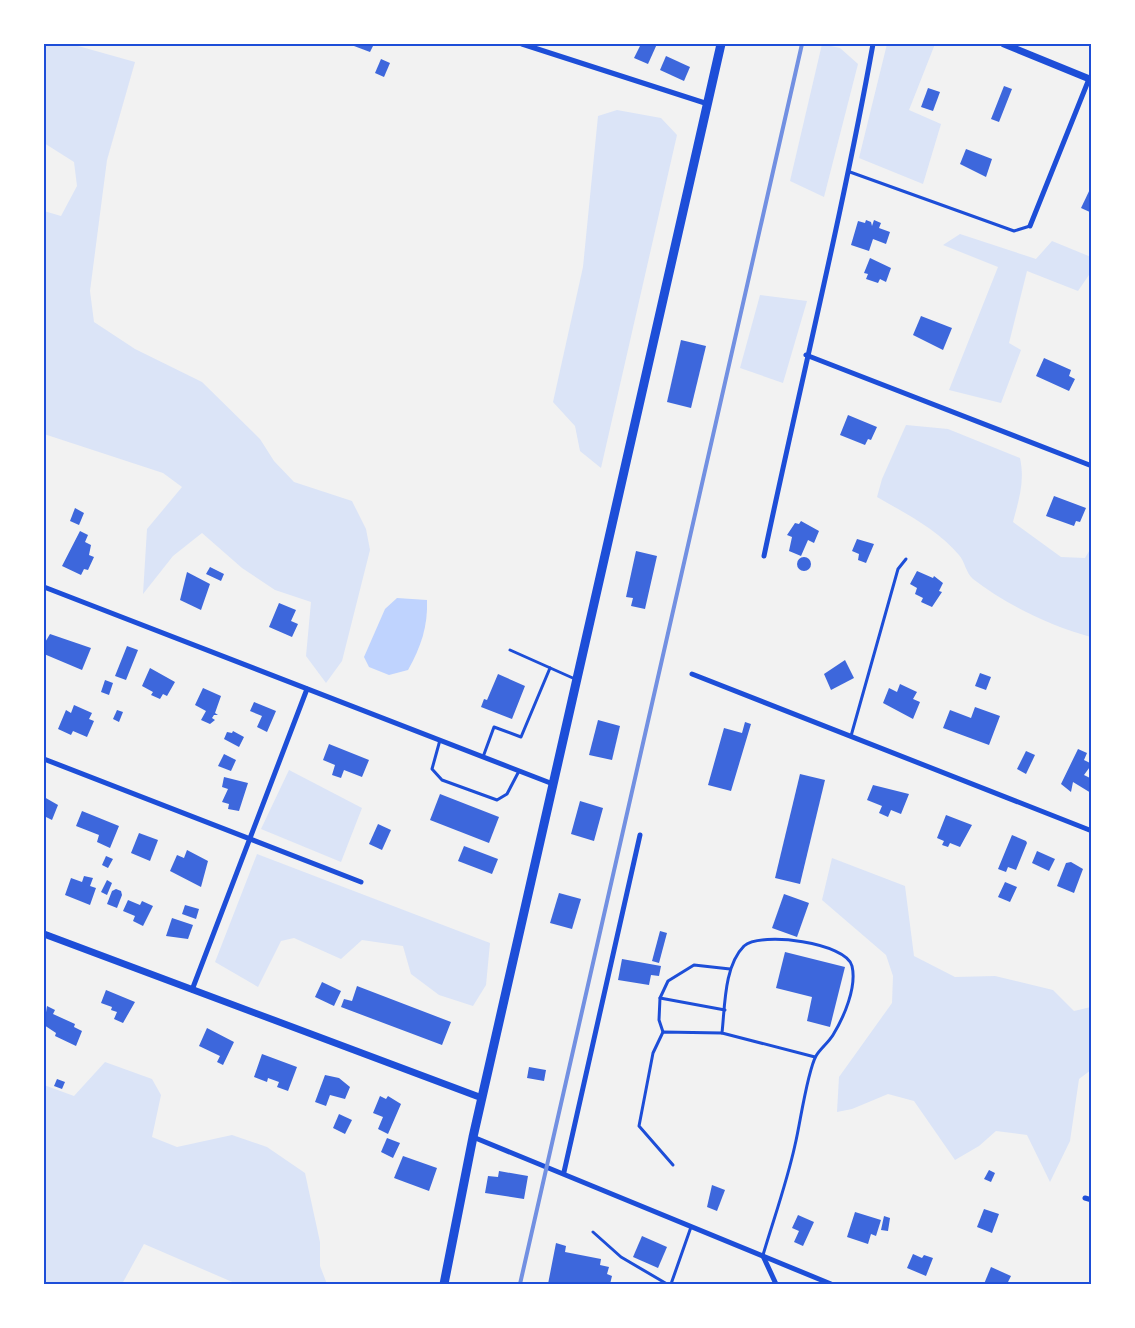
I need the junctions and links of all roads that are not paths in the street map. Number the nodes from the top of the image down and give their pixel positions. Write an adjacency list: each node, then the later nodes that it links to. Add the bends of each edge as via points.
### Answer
1 (522, 44): 6 (street)
2 (721, 44): 6 (main road)
3 (873, 44): 7 (street)
4 (1004, 44): 5 (street)
5 (1090, 80): 8 (street)
6 (708, 104): 17 (main road)
7 (850, 172): 8 (lane, via 1014,231); 9 (street)
8 (1030, 226)
9 (806, 355): 10 (street); 11 (street)
10 (1092, 466)
11 (764, 556)
12 (906, 559): 19 (lane, via 898,569)
13 (44, 587): 18 (street)
14 (510, 650): 15 (lane)
15 (550, 668): 17 (lane); 21 (lane, via 521,737 494,727)
16 (692, 674): 19 (street)
17 (577, 679): 24 (main road)
18 (307, 689): 20 (street); 27 (street)
19 (851, 736): 25 (street)
20 (440, 740): 21 (street); 23 (lane, via 432,769 442,780 497,800 507,794)
21 (483, 757): 23 (street)
22 (44, 759): 27 (street)
23 (519, 771): 24 (street)
24 (553, 784): 37 (main road)
25 (1092, 831)
26 (640, 835): 40 (street)
27 (249, 837): 28 (street); 31 (street)
28 (361, 882)
29 (44, 933): 31 (street)
30 (730, 969): 32 (lane, via 694,965 668,981); 33 (lane); 36 (lane, via 744,946 758,938 806,942 846,955 852,964 853,978 848,1001 832,1036)
31 (192, 990): 37 (street)
32 (660, 998): 33 (lane); 34 (lane)
33 (725, 1010): 35 (lane)
34 (663, 1032): 35 (lane); 39 (lane, via 653,1053 639,1126)
35 (722, 1033): 36 (lane)
36 (815, 1057): 43 (lane, via 790,1167)
37 (482, 1098): 38 (main road)
38 (473, 1137): 40 (street); 44 (main road)
39 (673, 1165)
40 (564, 1172): 41 (street)
41 (691, 1227): 43 (street); 45 (lane)
42 (593, 1232): 45 (lane, via 621,1257)
43 (763, 1257): 46 (street); 47 (street)
44 (444, 1284)
45 (669, 1284)
46 (776, 1284)
47 (831, 1284)

